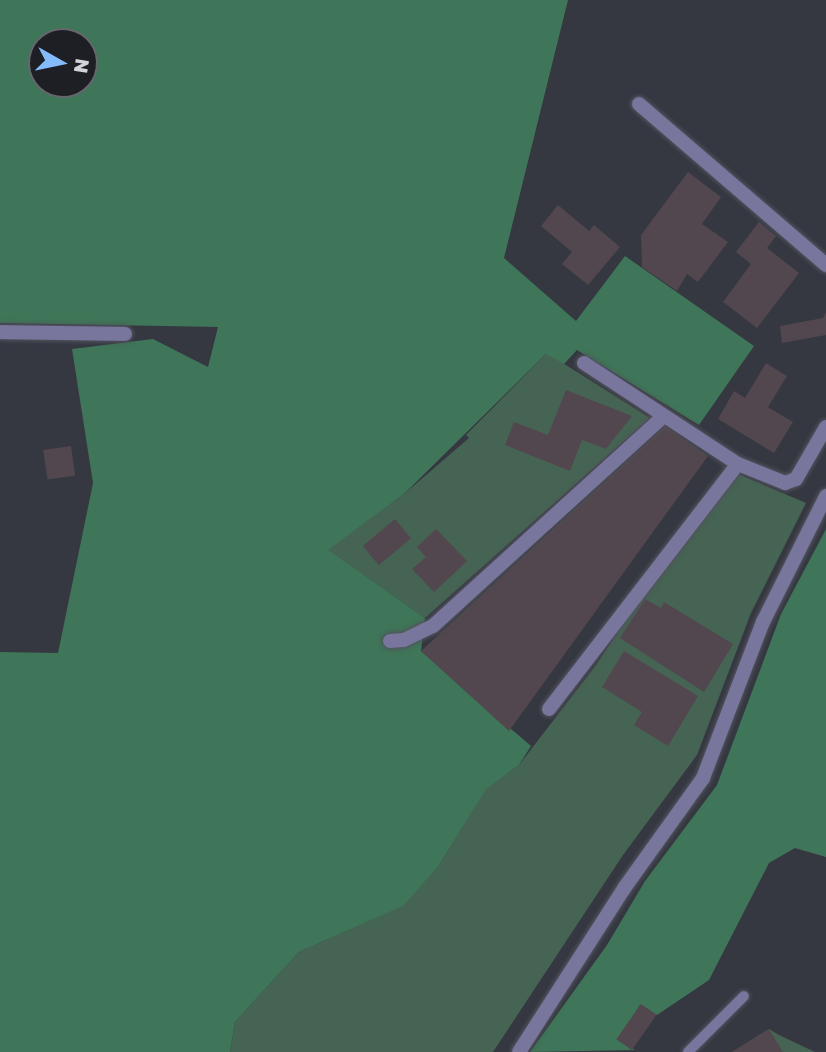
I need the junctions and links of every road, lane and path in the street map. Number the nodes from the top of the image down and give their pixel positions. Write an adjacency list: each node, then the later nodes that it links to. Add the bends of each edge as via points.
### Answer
1 (639, 104): 2 (street)
2 (826, 265)
3 (0, 332): 4 (street)
4 (125, 334)
5 (584, 363): 6 (street)
6 (664, 416): 8 (street); 10 (street, via 433,626 404,640)
7 (826, 427): 8 (street, via 791,482)
8 (738, 464): 11 (street)
9 (826, 496): 13 (street, via 763,622 703,778 625,887)
10 (390, 641)
11 (550, 709)
12 (744, 996): 14 (lane)
13 (519, 1052)
14 (688, 1052)

